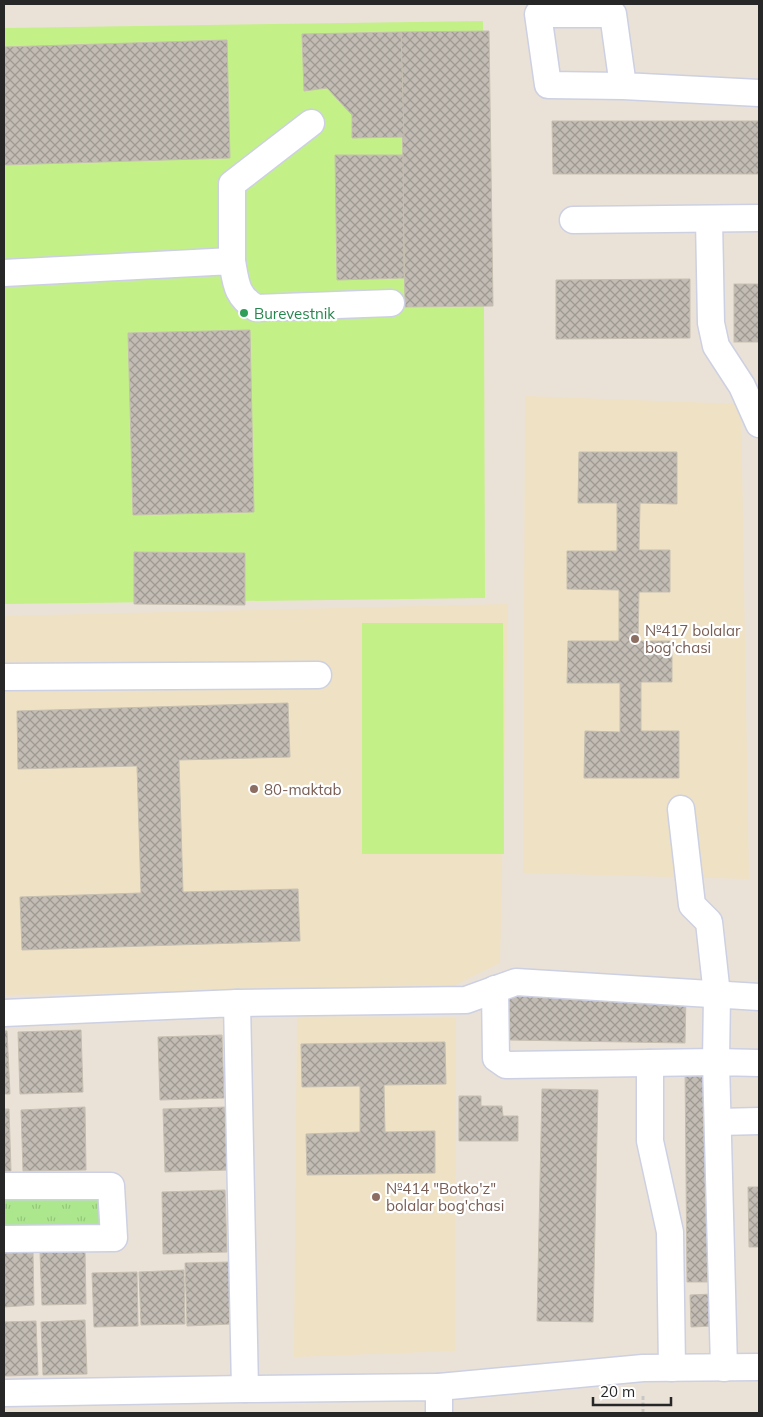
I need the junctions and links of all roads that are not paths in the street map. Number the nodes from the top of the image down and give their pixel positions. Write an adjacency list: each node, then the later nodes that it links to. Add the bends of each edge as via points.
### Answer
1 (623, 86): 2 (lane)
2 (759, 93)
3 (312, 123): 7 (lane, via 232,184)
4 (759, 218): 5 (lane)
5 (709, 219): 6 (lane); 10 (lane, via 711,323 716,346 742,386)
6 (572, 220)
7 (232, 261): 8 (lane); 9 (lane, via 243,300 256,308)
8 (4, 273)
9 (391, 303)
10 (759, 424)
11 (318, 676): 12 (lane)
12 (4, 677)
13 (681, 809): 15 (lane, via 692,904 709,922)
14 (495, 989): 15 (lane, via 516,982); 17 (lane, via 466,1000); 21 (lane, via 496,1058 506,1065)
15 (717, 995): 16 (lane); 19 (lane)
16 (759, 997)
17 (237, 1003): 18 (lane); 30 (lane)
18 (4, 1013)
19 (716, 1062): 20 (lane); 21 (lane); 23 (lane)
20 (759, 1063)
21 (650, 1064): 27 (lane, via 650,1141 670,1232)
22 (759, 1121): 23 (lane)
23 (719, 1122): 28 (lane)
24 (4, 1186): 25 (lane, via 111,1186 114,1238)
25 (4, 1239)
26 (759, 1367): 28 (lane)
27 (672, 1368): 28 (lane); 29 (lane)
28 (724, 1368)
29 (439, 1387): 30 (lane); 32 (lane)
30 (245, 1390): 31 (lane)
31 (4, 1394)
32 (439, 1413)

